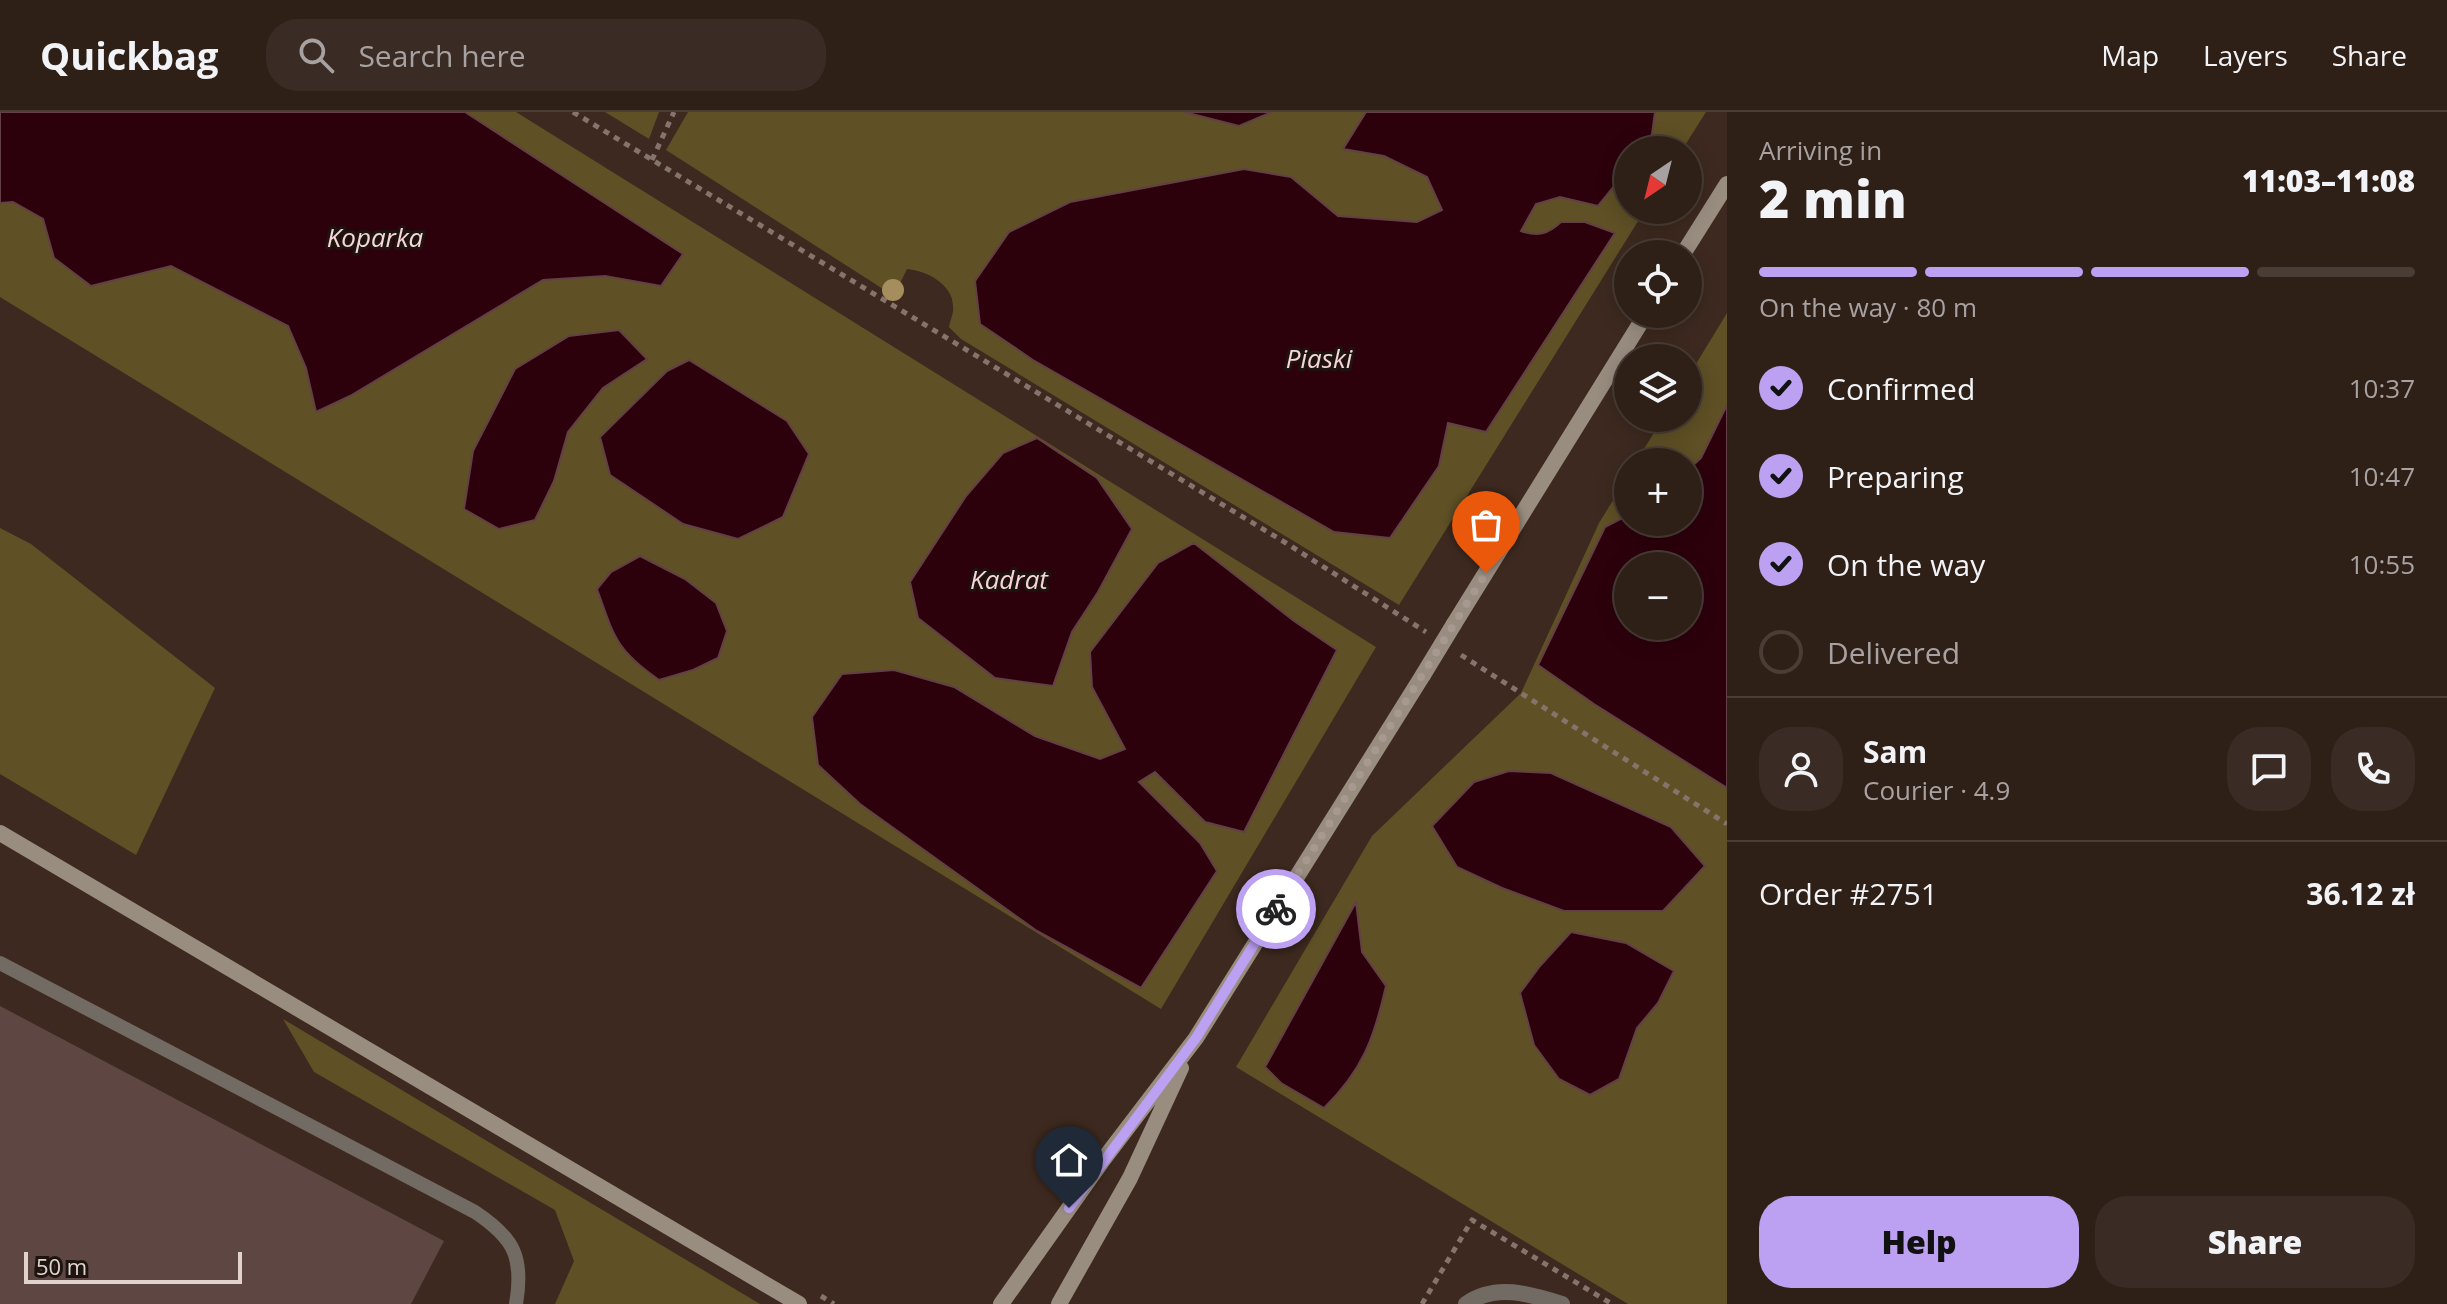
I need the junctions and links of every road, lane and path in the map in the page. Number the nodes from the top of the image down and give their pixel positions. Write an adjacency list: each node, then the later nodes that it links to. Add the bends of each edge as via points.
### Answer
1 (573, 112): 3 (path)
2 (674, 112): 3 (path)
3 (652, 160): 7 (path)
4 (1727, 184): 5 (main road)
5 (1692, 240)
6 (1637, 328): 12 (main road, bridge)
7 (1430, 635)
8 (1456, 652): 9 (path)
9 (1727, 824)
10 (0, 833): 14 (main road)
11 (0, 963): 13 (lane, via 475,1212 509,1239 518,1260)
12 (1196, 1038): 15 (main road); 16 (main road, via 1130,1178)
13 (516, 1304)
14 (799, 1304)
15 (1001, 1304)
16 (1059, 1304)
17 (1422, 1304): 20 (path, via 1472,1220)
18 (1466, 1304): 19 (street, via 1485,1293 1508,1292)
19 (1562, 1304)
20 (1612, 1304)

